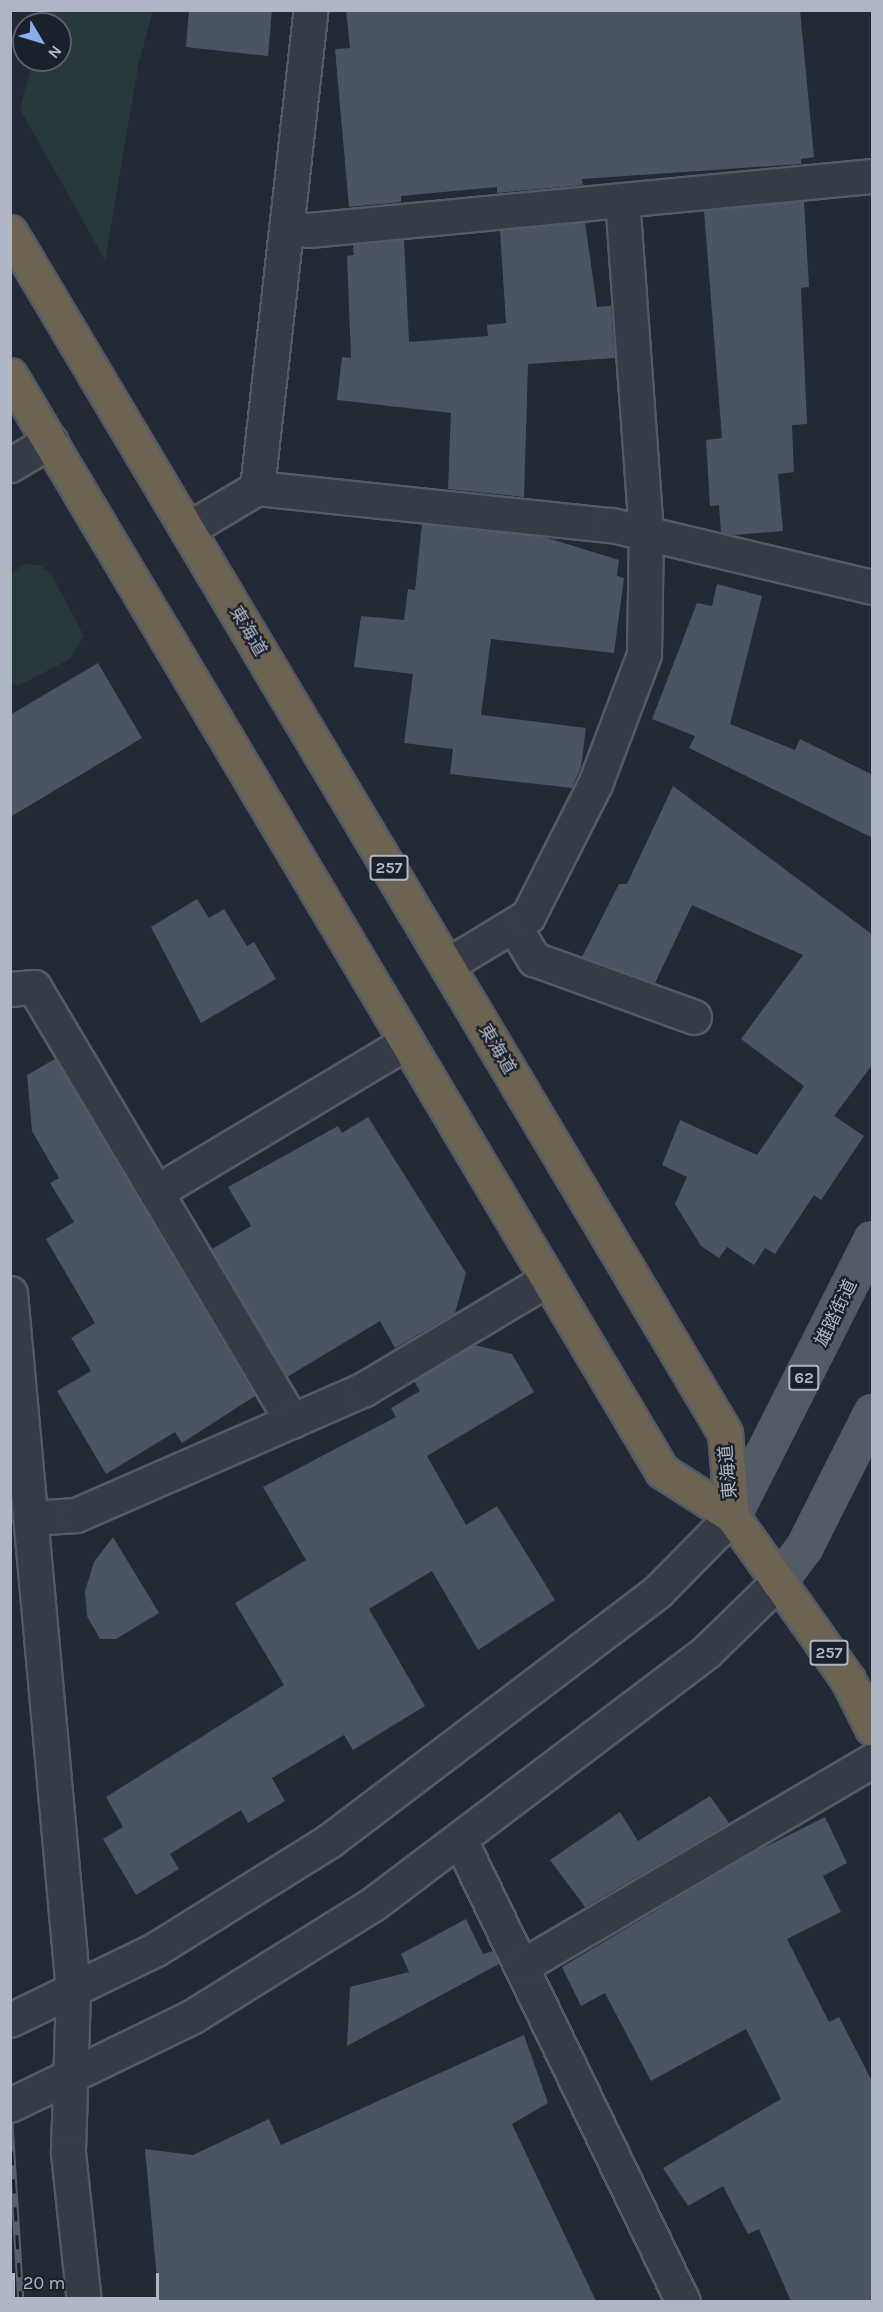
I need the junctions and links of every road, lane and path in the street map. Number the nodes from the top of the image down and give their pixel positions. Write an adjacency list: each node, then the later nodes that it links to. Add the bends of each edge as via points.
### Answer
1 (311, 10): 4 (street)
2 (873, 176): 3 (street)
3 (622, 201): 4 (street); 11 (street)
4 (287, 228): 9 (street)
5 (10, 232): 10 (highway, 東海道 / 257)
6 (10, 375): 7 (highway, 東海道 / 257)
7 (50, 441): 8 (street); 17 (highway, 東海道 / 257)
8 (10, 465)
9 (257, 488): 10 (street); 11 (street, via 612,525)
10 (188, 529): 14 (highway, 東海道 / 257)
11 (646, 533): 12 (street); 13 (street, via 644,654 595,784 528,916)
12 (873, 587)
13 (514, 926): 14 (street); 16 (street, via 534,959)
14 (447, 965): 24 (highway, 東海道 / 257, via 725,1433)
15 (10, 989): 18 (street, via 34,987)
16 (694, 1017)
17 (407, 1042): 18 (street); 20 (highway, 東海道 / 257)
18 (156, 1192): 23 (street)
19 (873, 1239): 24 (main road, 雄踏街道 / 62)
20 (548, 1279): 23 (street, via 364,1389); 24 (highway, 東海道 / 257, via 662,1471)
21 (10, 1293): 25 (street)
22 (873, 1412): 26 (main road, via 804,1547)
23 (292, 1421): 25 (street, via 76,1515)
24 (732, 1516): 26 (highway, 257); 31 (street, via 658,1591 371,1811 200,1924)
25 (31, 1518): 31 (street)
26 (778, 1582): 27 (highway, 257, via 848,1680); 29 (street, via 706,1652)
27 (873, 1728)
28 (873, 1761): 30 (street)
29 (460, 1840): 30 (street); 33 (street, via 285,1962)
30 (522, 1966): 36 (street)
31 (73, 1991): 32 (street); 33 (street)
32 (10, 2020)
33 (70, 2078): 34 (street); 35 (street, via 68,2153)
34 (10, 2105)
35 (84, 2301)
36 (683, 2301)

